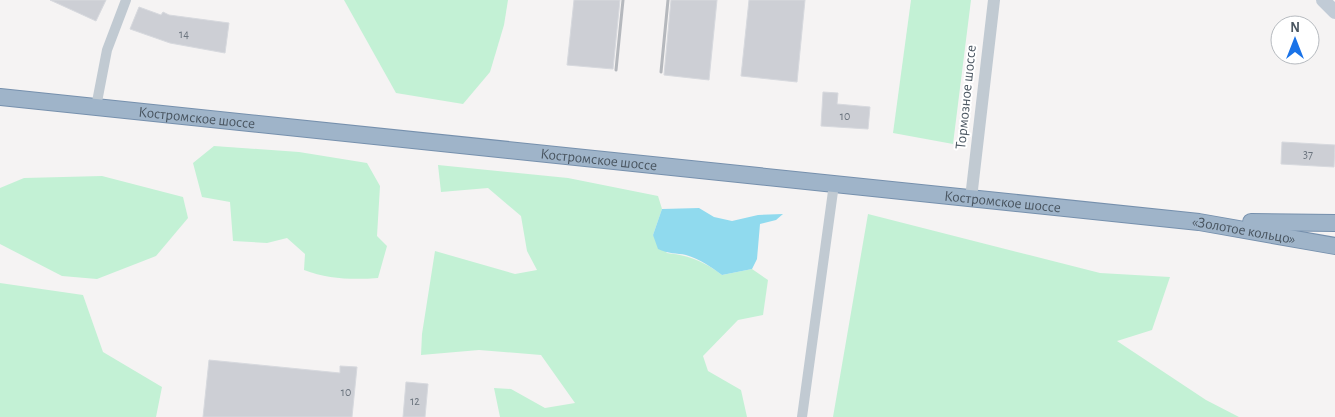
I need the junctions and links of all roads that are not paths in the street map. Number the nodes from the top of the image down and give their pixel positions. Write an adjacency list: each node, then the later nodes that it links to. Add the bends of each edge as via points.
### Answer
1 (126, 0): 6 (street, via 108,50)
2 (994, 0): 8 (street, Тормозное шоссе)
3 (1322, 0): 4 (main road)
4 (1335, 12)
5 (0, 97): 6 (highway, Костромское шоссе)
6 (96, 107): 7 (highway, Костромское шоссе)
7 (834, 184): 8 (highway, Костромское шоссе); 12 (street)
8 (971, 198): 9 (highway, Костромское шоссе)
9 (1199, 222): 10 (highway, «Золотое кольцо»); 11 (highway, «Золотое кольцо»)
10 (1335, 223)
11 (1335, 246)
12 (802, 417)

